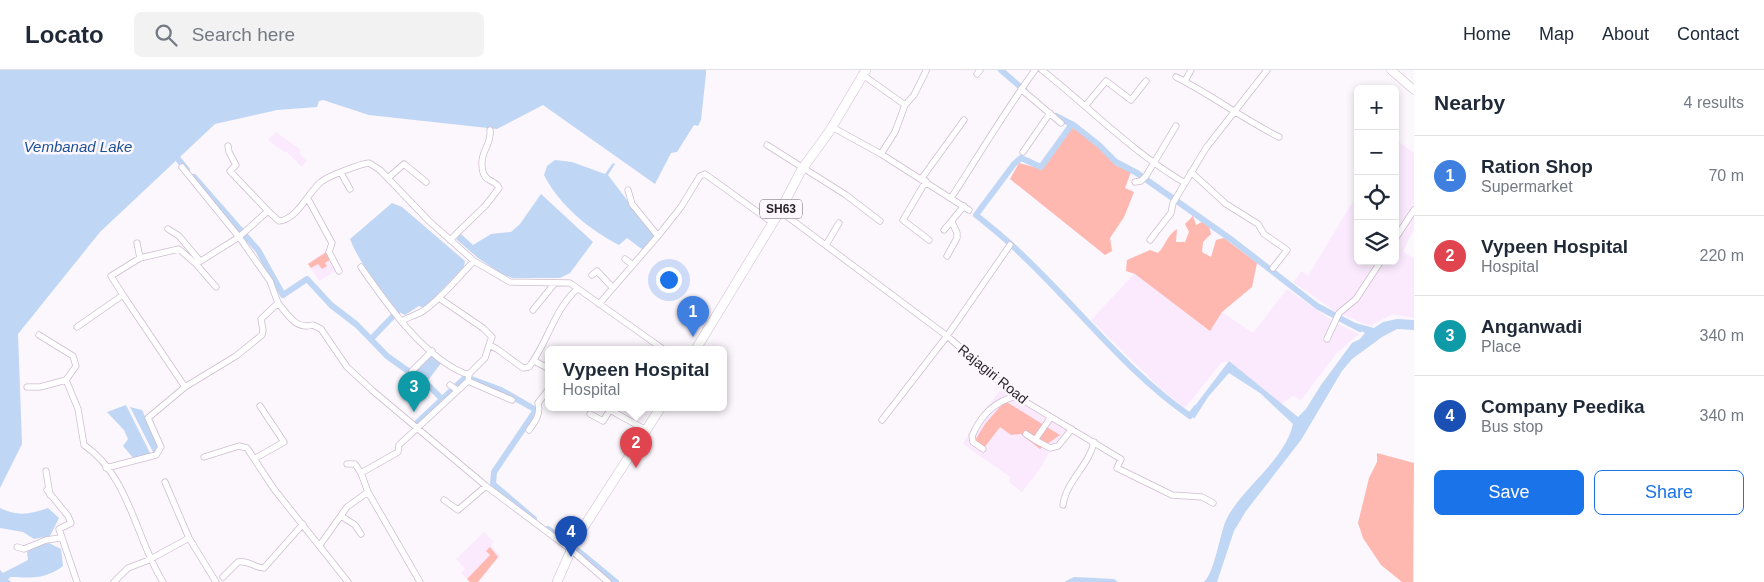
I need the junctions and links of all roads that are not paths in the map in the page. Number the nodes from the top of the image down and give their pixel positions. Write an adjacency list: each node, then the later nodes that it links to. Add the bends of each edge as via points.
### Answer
1 (1035, 70): 11 (street)
2 (1042, 70): 14 (street)
3 (1190, 70): 10 (street)
4 (1266, 70): 15 (street)
5 (1391, 70): 12 (main road)
6 (926, 71): 13 (street)
7 (865, 72): 13 (street); 20 (main road, SH63)
8 (1176, 77): 10 (street)
9 (1146, 82): 14 (street, via 1131,100 1106,81)
10 (1185, 82): 15 (street)
11 (1022, 88): 16 (street); 39 (street)
12 (1414, 90)
13 (905, 105): 26 (street, via 895,132)
14 (1086, 105): 27 (street)
15 (1234, 112): 22 (street); 30 (street)
16 (1050, 113): 18 (street); 25 (street)
17 (964, 120): 33 (street)
18 (1061, 123)
19 (1176, 126): 27 (street)
20 (832, 127): 26 (street); 29 (main road, SH63)
21 (490, 130): 53 (street, via 489,140 482,150 483,172 498,188 486,205)
22 (1279, 137)
23 (767, 145): 29 (street)
24 (228, 146): 42 (street, via 236,165 230,171)
25 (1023, 152)
26 (881, 154): 33 (street)
27 (1153, 164): 34 (street); 36 (street)
28 (182, 167): 51 (street)
29 (802, 169): 43 (main road, SH63); 44 (street, via 846,194)
30 (1191, 172): 36 (street); 67 (street, via 1226,204 1258,224 1264,234 1287,250)
31 (341, 173): 32 (street, via 369,163); 37 (street); 40 (street, via 323,180)
32 (388, 178): 35 (street, via 404,164); 53 (street)
33 (924, 180): 39 (street); 54 (street, via 903,220)
34 (1141, 180)
35 (426, 182)
36 (1185, 183): 55 (street, via 1171,213)
37 (350, 189)
38 (628, 190): 52 (street, via 632,204)
39 (951, 198): 45 (street, via 966,208)
40 (308, 199): 42 (street, via 281,221); 68 (street, via 332,243 329,252)
41 (1414, 210): 50 (street)
42 (268, 211): 51 (street)
43 (780, 211): 46 (main road, SH63); 57 (street, Rajagiri Road)
44 (880, 221)
45 (952, 222): 49 (street); 59 (street, via 957,238)
46 (773, 223): 52 (street, via 705,174 700,176); 86 (main road, SH63)
47 (839, 223): 57 (street)
48 (168, 229): 63 (street, via 179,236)
49 (944, 230)
50 (1399, 233)
51 (241, 235): 63 (street); 76 (street, via 270,281)
52 (658, 236): 64 (street)
53 (450, 240): 62 (street)
54 (929, 240)
55 (1150, 240)
56 (137, 242): 60 (street)
57 (826, 245): 82 (street, Rajagiri Road)
58 (1010, 245): 82 (street)
59 (947, 256)
60 (140, 258): 63 (street, via 179,249); 74 (street, via 111,276)
61 (624, 259): 64 (street)
62 (474, 261): 70 (street, via 510,282); 75 (street)
63 (198, 263): 71 (street)
64 (633, 265): 72 (street)
65 (1378, 265): 83 (street, via 1356,299 1339,313)
66 (361, 267): 79 (street)
67 (1273, 268)
68 (339, 271)
69 (592, 276): 72 (street, via 597,271)
70 (555, 283): 73 (street, via 570,283); 78 (street)
71 (216, 287)
72 (613, 288): 77 (street)
73 (576, 290): 77 (street); 88 (street, via 550,324)
74 (123, 295): 80 (street); 95 (street)
75 (439, 298): 79 (street, via 421,313); 84 (street, via 492,336)
76 (278, 303): 95 (street, via 261,319 262,335 236,356); 107 (street, via 298,325 313,325 321,329 347,367)
77 (599, 304): 85 (street)
78 (533, 310)
79 (399, 318): 87 (street)
80 (77, 327)
81 (39, 335): 92 (street, via 73,356 76,366)
82 (947, 336): 98 (street, Rajagiri Road); 106 (street)
83 (1327, 339)
84 (489, 345): 88 (street, via 498,348 523,368); 91 (street, via 485,358)
85 (659, 346)
86 (698, 346)
87 (432, 351): 90 (street); 91 (street)
88 (534, 361): 89 (street)
89 (545, 366)
90 (412, 371)
91 (468, 378): 96 (street); 99 (street)
92 (66, 380): 94 (street, via 40,387); 118 (street, via 78,409 84,445)
93 (450, 385): 96 (street)
94 (27, 386)
95 (185, 387): 118 (street, via 148,418 161,447 156,455)
96 (457, 390): 107 (street)
97 (545, 394): 109 (street, via 538,403 537,417)
98 (1016, 396): 105 (street, Rajagiri Road); 114 (street, via 1000,400 977,425 973,442)
99 (512, 400)
100 (260, 406): 116 (street, via 284,442)
101 (609, 411): 104 (street, via 603,421)
102 (612, 411): 110 (street)
103 (658, 411): 110 (main road)
104 (590, 414)
105 (1051, 417): 108 (street, Rajagiri Road); 112 (street)
106 (882, 420)
107 (416, 427): 120 (street, via 399,445 395,455); 122 (street)
108 (1072, 429): 112 (street, via 1058,446 1050,448); 113 (street, Rajagiri Road)
109 (528, 430)
110 (646, 430): 134 (main road)
111 (1026, 434): 112 (street)
112 (1035, 440)
113 (1094, 442): 125 (street, Rajagiri Road, via 1121,459 1117,468 1139,480 1172,495 1202,497); 126 (street, via 1086,463 1068,488)
114 (983, 449)
115 (204, 457): 116 (street, via 242,446)
116 (254, 458): 128 (street)
117 (347, 464): 120 (street, via 355,464)
118 (106, 468): 135 (street, via 130,504)
119 (46, 471): 130 (street, via 48,492 71,523 59,529)
120 (361, 473): 123 (street)
121 (165, 482): 131 (street)
122 (486, 486): 124 (street, via 458,510); 134 (street)
123 (368, 492): 127 (street, via 347,507); 142 (street)
124 (444, 500)
125 (1214, 503)
126 (1063, 505)
127 (341, 516): 129 (street); 132 (street)
128 (303, 524): 132 (street); 136 (street, via 264,568 246,561 238,562)
129 (362, 534)
130 (60, 538): 133 (street, via 24,549); 137 (street)
131 (189, 538): 135 (street); 140 (street)
132 (320, 545): 141 (street)
133 (17, 546)
134 (572, 546): 143 (main road); 144 (street)
135 (149, 560): 138 (street, via 128,568); 139 (street)
136 (223, 577)
137 (77, 582)
138 (114, 582)
139 (163, 582)
140 (216, 582)
141 (348, 582)
142 (420, 582)
143 (557, 582)
144 (608, 582)

